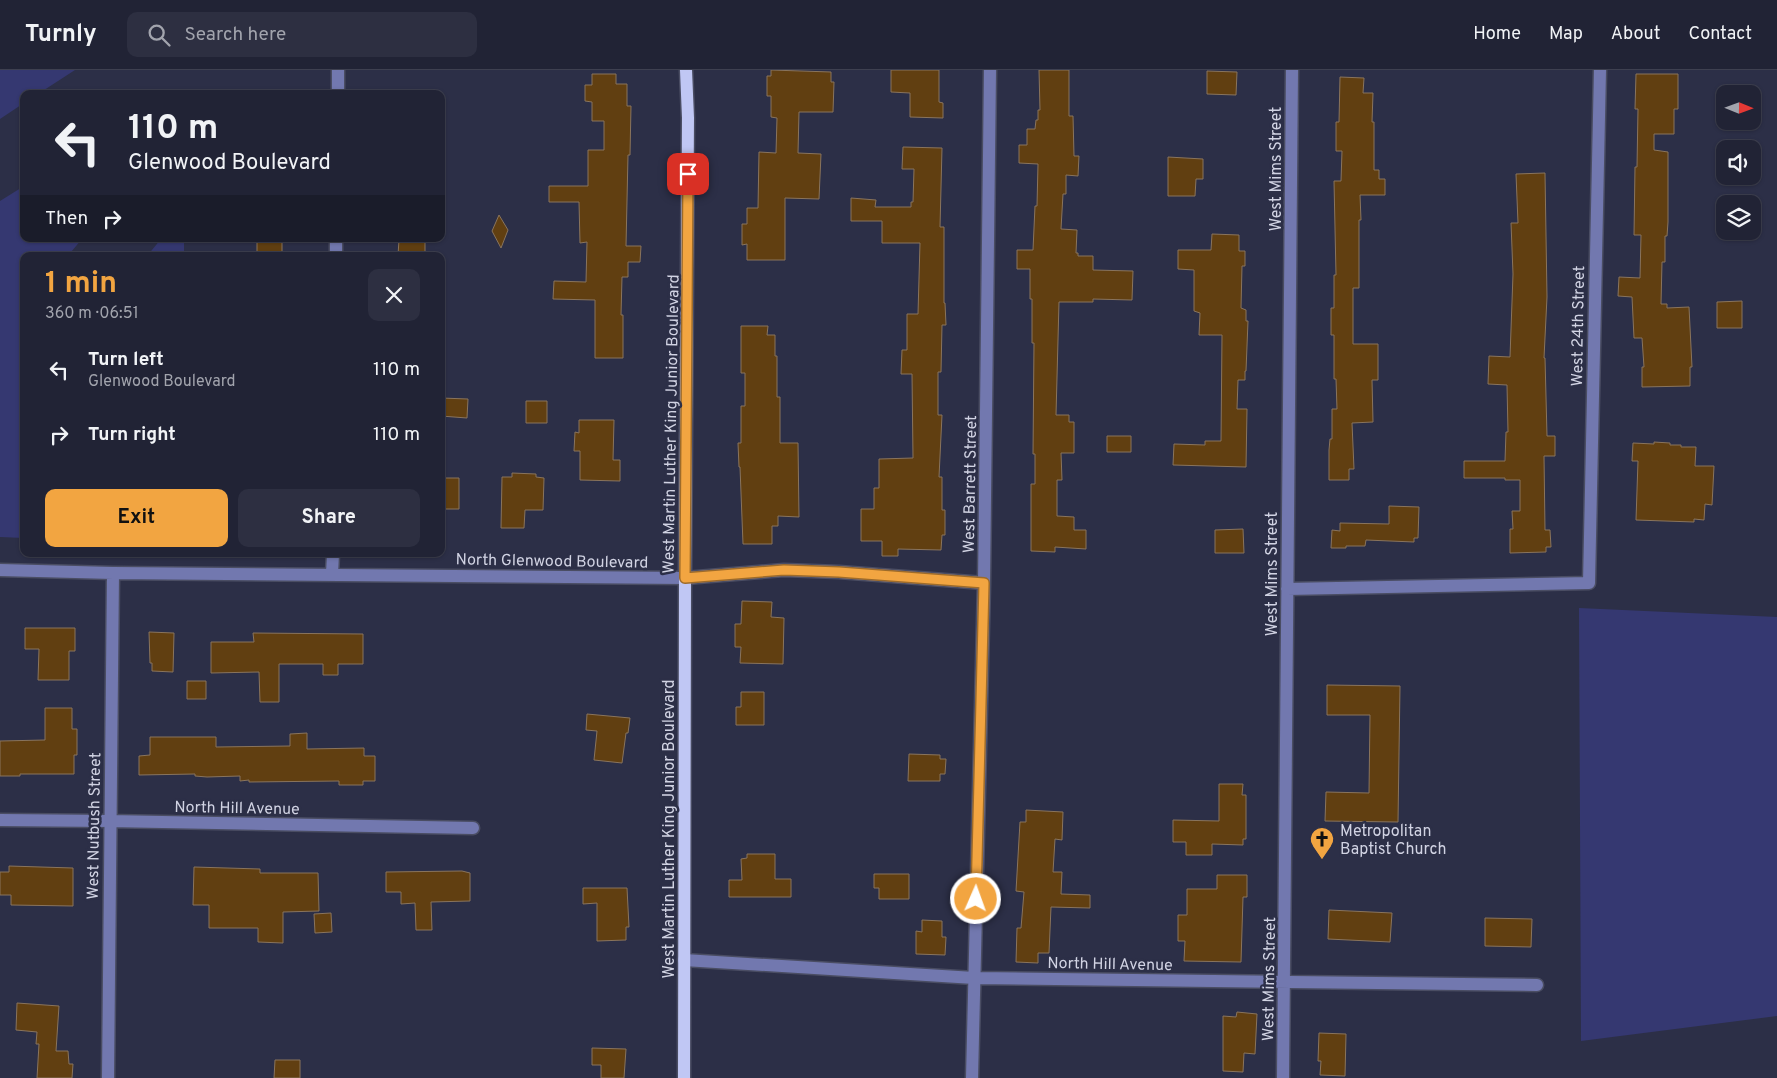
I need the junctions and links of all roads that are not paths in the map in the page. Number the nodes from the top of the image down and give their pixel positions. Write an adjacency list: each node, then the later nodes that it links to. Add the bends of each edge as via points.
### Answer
1 (338, 70): 6 (street)
2 (686, 70): 11 (main road, West Martin Luther King Junior Boulevard)
3 (990, 70): 12 (street, West Barrett Street)
4 (1292, 70): 13 (street, West Mims Street)
5 (1600, 70): 13 (street, West 24th Street, via 1589,583)
6 (338, 90)
7 (333, 557): 10 (street)
8 (0, 570): 9 (street, North Glenwood Boulevard)
9 (112, 573): 10 (street, North Glenwood Boulevard); 15 (street, West Nutbush Street)
10 (332, 574): 11 (street, North Glenwood Boulevard)
11 (685, 578): 12 (street, North Glenwood Boulevard, via 784,570); 17 (main road, West Martin Luther King Junior Boulevard)
12 (984, 583): 18 (street, West Barrett Street)
13 (1287, 589): 19 (street, West Mims Street)
14 (0, 820): 15 (street, North Hill Avenue)
15 (110, 821): 16 (street, North Hill Avenue); 21 (street, West Nutbush Street)
16 (473, 828)
17 (684, 960): 18 (street, North Hill Avenue); 22 (main road, West Martin Luther King Junior Boulevard)
18 (974, 978): 19 (street, North Hill Avenue); 23 (street, West Barrett Street)
19 (1284, 982): 20 (street, North Hill Avenue); 24 (street, West Mims Street)
20 (1537, 985)
21 (108, 1078)
22 (684, 1078)
23 (972, 1078)
24 (1283, 1078)

